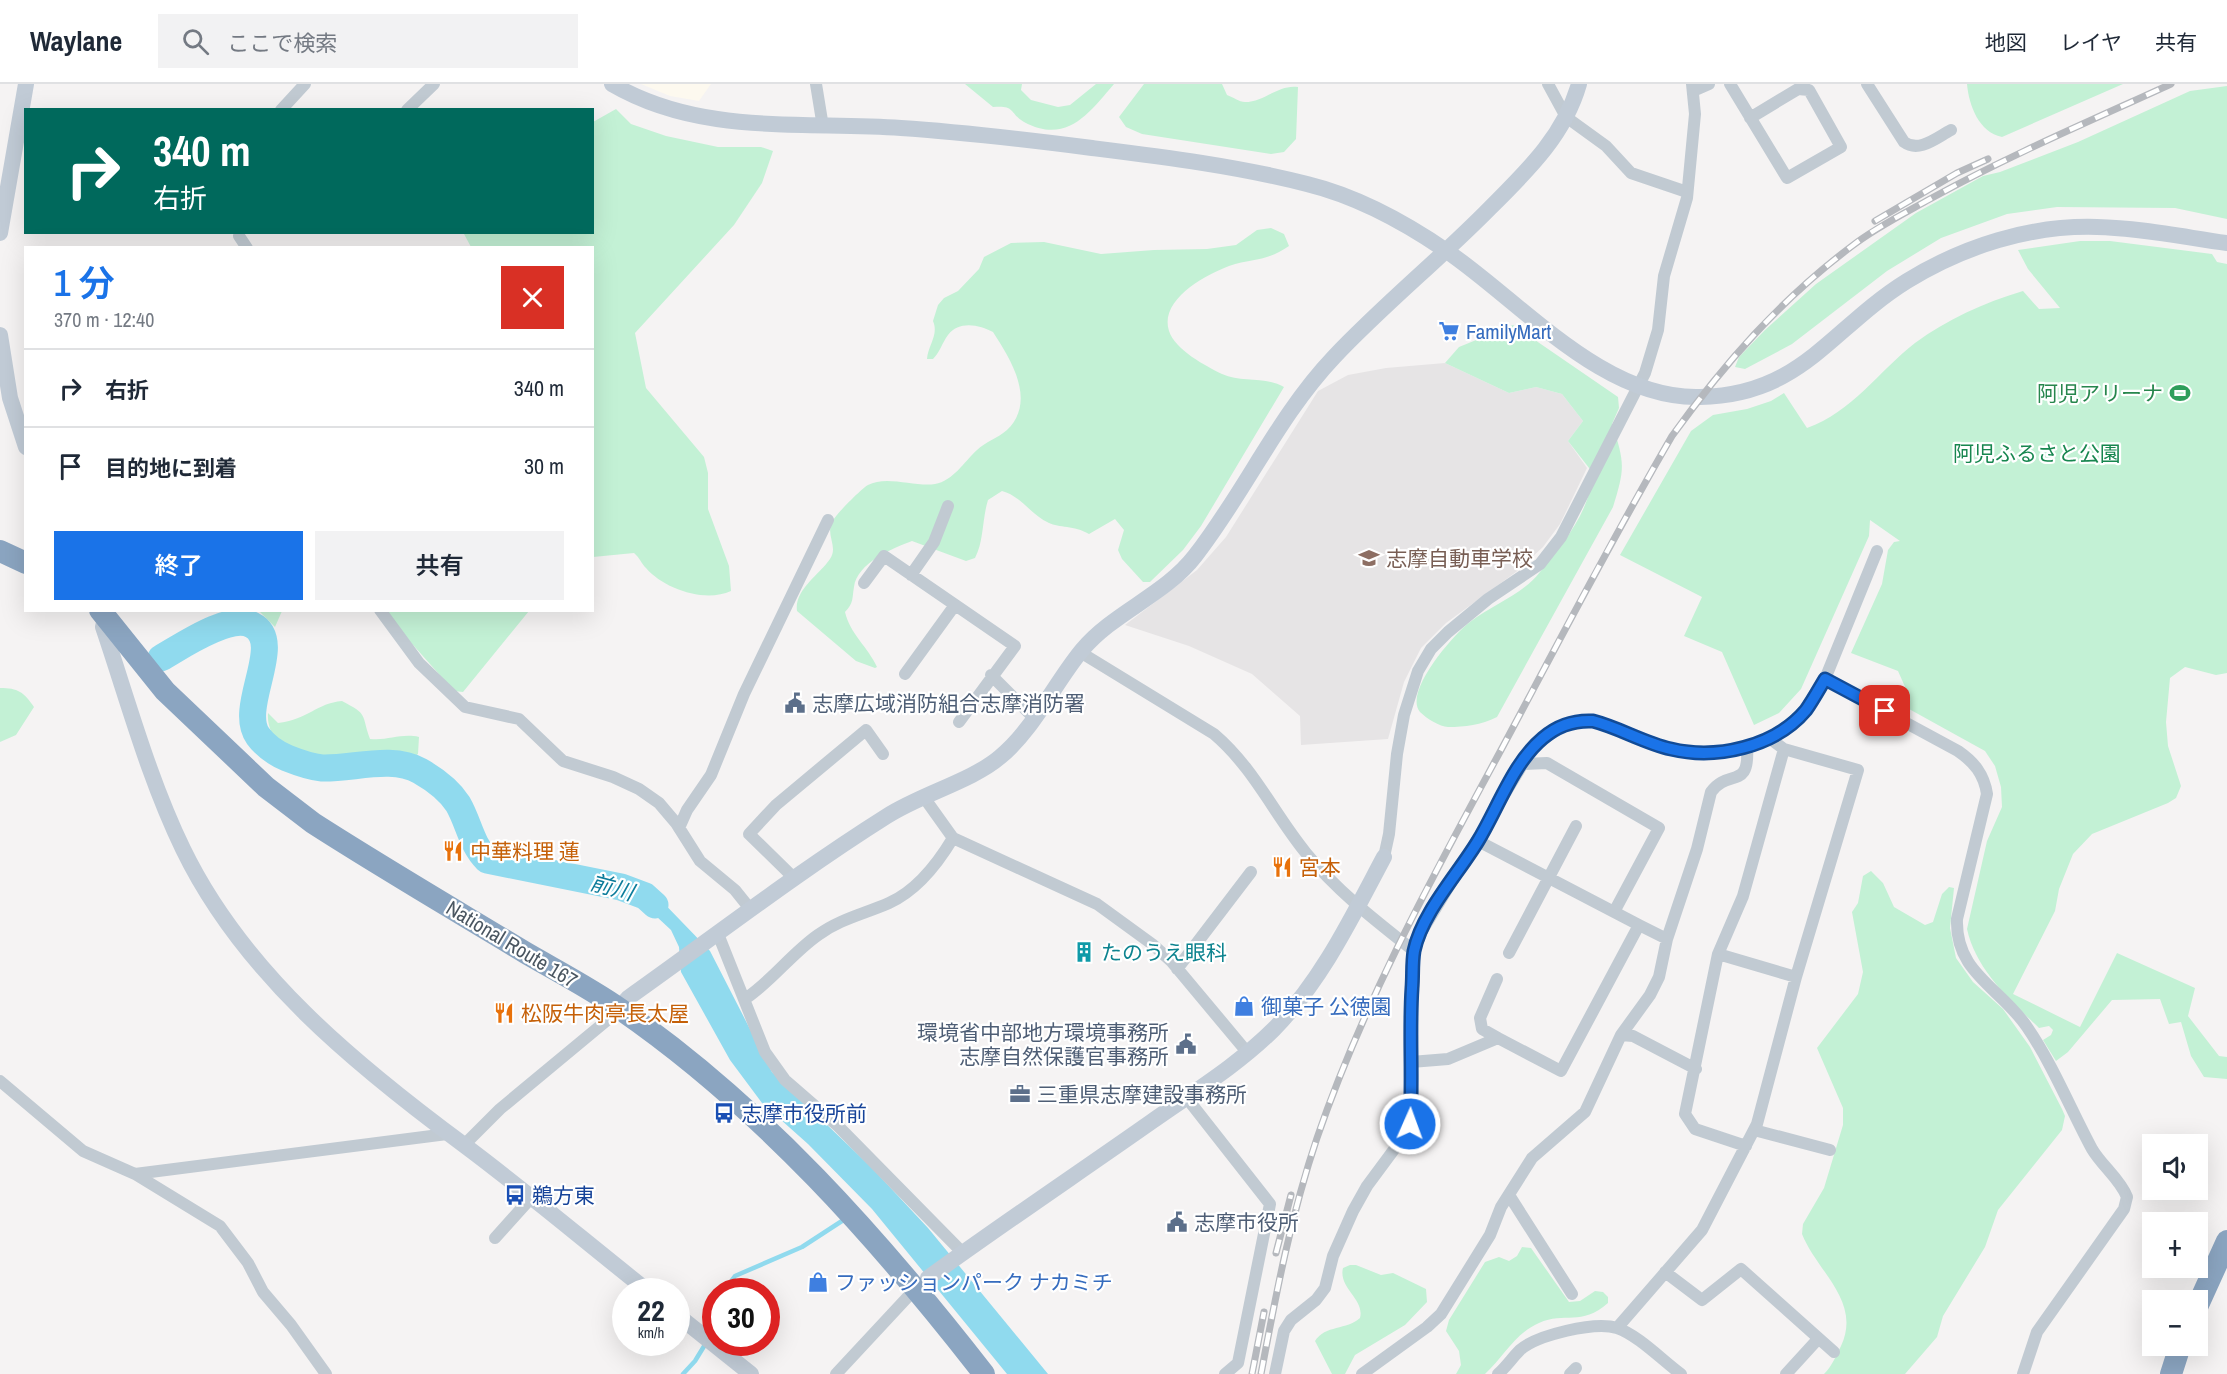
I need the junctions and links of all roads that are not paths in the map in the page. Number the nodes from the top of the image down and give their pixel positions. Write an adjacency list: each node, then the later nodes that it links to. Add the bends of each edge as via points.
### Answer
1 (26, 84): 20 (street)
2 (305, 84): 13 (street)
3 (434, 84): 14 (street)
4 (612, 84): 17 (street, via 670,110 705,118)
5 (816, 84): 17 (street)
6 (1548, 84): 15 (street)
7 (1579, 84): 15 (street)
8 (1709, 84): 12 (street)
9 (1730, 84): 16 (street)
10 (1867, 84): 18 (street, via 1911,147 1919,147)
11 (1814, 87): 16 (street, via 1798,89); 16 (street, via 1841,147 1787,178)
12 (1693, 88): 19 (street, via 1695,114)
13 (283, 108)
14 (409, 108)
15 (1566, 117): 19 (street, via 1606,146 1631,173); 24 (street, via 1535,163)
16 (1750, 118)
17 (823, 127): 24 (street, via 899,128 1190,160 1319,188 1359,202)
18 (1951, 130)
19 (1688, 192): 53 (street, via 1664,276 1658,330 1645,373 1560,537 1540,564 1448,632 1431,649 1418,671 1404,715)
20 (0, 233)
21 (239, 236): 23 (street)
22 (2227, 243): 24 (street, via 2085,227 2049,229 1979,246 1940,263 1893,291 1784,378 1758,389 1718,396 1666,396 1616,376)
23 (246, 246)
24 (1447, 251): 37 (street, via 1334,356 1306,389 1194,557 1168,582 1099,631)
25 (0, 334): 26 (street, via 10,398)
26 (24, 441)
27 (948, 506): 32 (street, via 934,542)
28 (828, 520): 50 (street, via 744,694 711,775 687,810)
29 (0, 551): 31 (highway)
30 (1877, 551): 40 (street)
31 (24, 562)
32 (911, 575): 33 (street, via 884,556); 34 (street)
33 (864, 583)
34 (955, 604): 38 (street); 39 (street, via 1015,646)
35 (381, 612): 50 (street, via 419,663 465,707 519,720 563,760 639,789)
36 (103, 613): 70 (highway, National Route 167, via 165,691 228,753 303,816); 79 (street, via 104,627 151,772 183,849 216,906 296,1004 366,1070)
37 (1080, 652): 41 (street); 57 (street, via 1232,749 1305,852)
38 (905, 674)
39 (992, 675): 41 (street); 42 (street)
40 (1825, 679): 43 (street, via 1805,710); 109 (street, via 1958,752 1981,774 1987,794 1957,919 1956,935 1963,957 2026,1026 2094,1151 2127,1197 2124,1209 2037,1332)
41 (1033, 717): 48 (street, via 994,762)
42 (959, 722)
43 (1769, 738): 44 (street); 45 (street)
44 (1747, 747): 47 (street, via 1717,753 1670,749 1605,724 1581,720 1544,737); 62 (street, via 1748,765 1744,773 1711,792)
45 (1784, 749): 65 (street, via 1743,896); 67 (street, via 1858,770)
46 (883, 754): 55 (street, via 866,730 776,805 749,834)
47 (1522, 764): 52 (street); 59 (street, via 1547,763 1659,828)
48 (923, 796): 51 (street); 55 (street, via 900,807)
49 (1576, 826): 56 (street)
50 (680, 828): 58 (street, via 700,861 735,890)
51 (953, 838): 66 (street, via 1097,904 1152,944); 69 (street, via 911,889 823,932)
52 (1478, 841): 56 (street); 63 (street, via 1438,902)
53 (1384, 857): 57 (street)
54 (1251, 872): 66 (street)
55 (794, 878): 58 (street)
56 (1547, 878): 59 (street); 64 (street)
57 (1358, 906): 63 (street); 73 (street, via 1299,1000)
58 (751, 910): 61 (street)
59 (1614, 912): 60 (street)
60 (1639, 925): 62 (street); 72 (street, via 1561,1071)
61 (715, 937): 69 (street); 70 (street)
62 (1667, 939): 71 (street, via 1659,977)
63 (1414, 951): 74 (street)
64 (1509, 953)
65 (1718, 954): 67 (street); 75 (street)
66 (1177, 969): 73 (street)
67 (1796, 977): 78 (street)
68 (1497, 979): 72 (street, via 1480,1018 1482,1029)
69 (745, 999): 88 (street, via 765,1053 785,1080 838,1126)
70 (619, 1008): 80 (street, via 500,1109); 91 (highway, National Route 167, via 684,1057 768,1131)
71 (1621, 1035): 75 (street, via 1633,1036); 84 (street, via 1586,1112 1532,1158)
72 (1498, 1038): 74 (street, via 1448,1059)
73 (1247, 1052): 77 (street)
74 (1411, 1062): 104 (street, via 1407,1132 1349,1218 1325,1288 1284,1330)
75 (1696, 1069): 81 (street, via 1685,1114 1695,1129)
76 (0, 1081): 83 (street, via 83,1151)
77 (1186, 1097): 88 (street); 103 (street, via 1270,1204 1238,1363)
78 (1754, 1130): 81 (street); 82 (street)
79 (447, 1134): 80 (street); 83 (street)
80 (464, 1145): 85 (street)
81 (1746, 1146): 89 (street, via 1702,1230)
82 (1830, 1150)
83 (135, 1174): 99 (street, via 220,1226 248,1263 263,1292)
84 (1509, 1195): 93 (street); 105 (street, via 1490,1235 1441,1314)
85 (531, 1198): 86 (street); 90 (street)
86 (495, 1238)
87 (2227, 1242): 92 (highway)
88 (960, 1256): 91 (street)
89 (1665, 1272): 95 (street); 96 (street, via 1702,1300 1741,1269)
90 (631, 1278)
91 (922, 1283): 101 (street); 102 (highway, National Route 167)
92 (2205, 1290)
93 (1572, 1294)
94 (690, 1325): 100 (street)
95 (1617, 1328): 106 (street, via 1568,1331 1538,1339 1520,1350); 107 (street)
96 (1818, 1339): 97 (street); 108 (street)
97 (1834, 1352)
98 (2177, 1356): 110 (highway)
99 (326, 1374)
100 (751, 1374)
101 (837, 1374)
102 (984, 1374)
103 (1225, 1374)
104 (1275, 1374)
105 (1362, 1374)
106 (1498, 1374)
107 (1681, 1374)
108 (1786, 1374)
109 (2023, 1374)
110 (2171, 1374)

